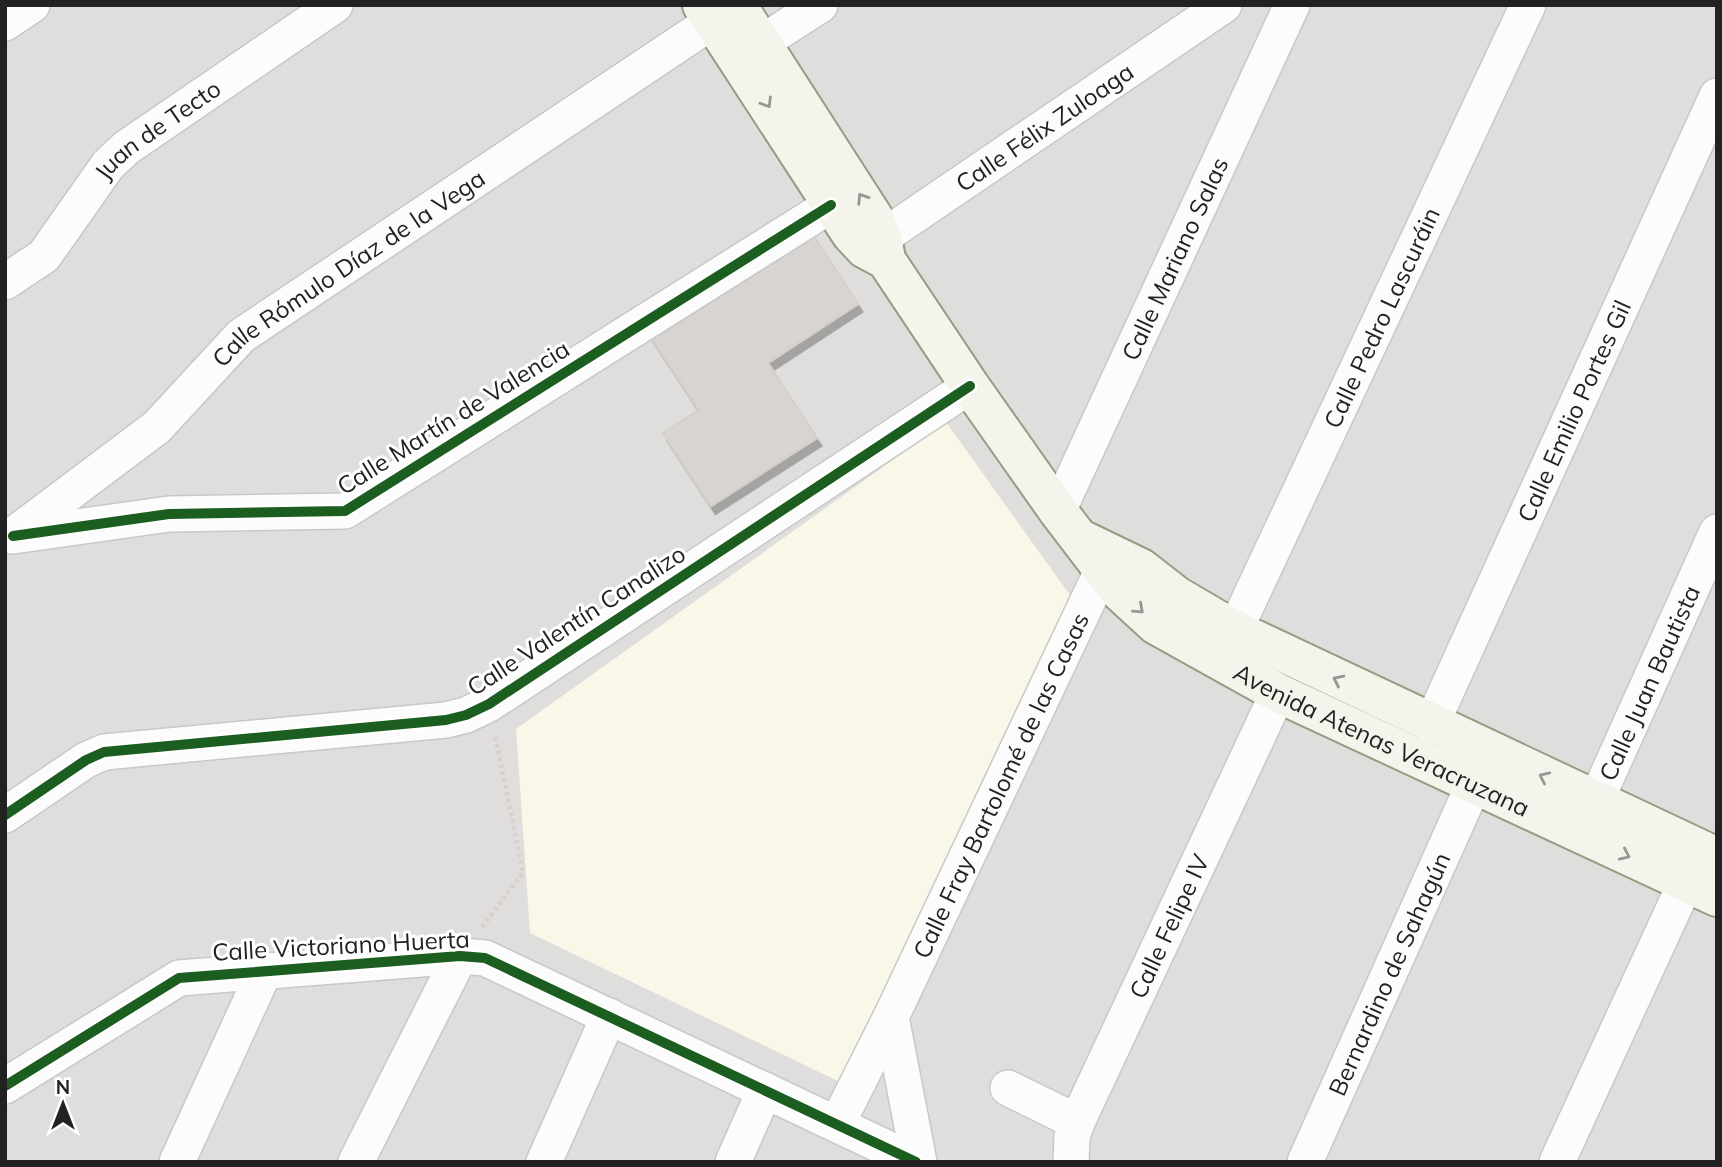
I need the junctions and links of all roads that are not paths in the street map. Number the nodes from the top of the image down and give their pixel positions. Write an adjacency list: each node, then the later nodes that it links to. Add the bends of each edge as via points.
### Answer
1 (32, 5): 8 (street)
2 (335, 5): 13 (street, Juan de Tecto, via 126,148 108,165 44,256)
3 (820, 5): 9 (street)
4 (1224, 5): 12 (street, Calle Félix Zuloaga)
5 (1292, 5): 17 (street, Calle Mariano Salas)
6 (1528, 5): 18 (street, Calle Pedro Lascuráin)
7 (717, 10): 9 (main road, Avenida Atenas Veracruzana); 16 (street, Calle Rómulo Díaz de la Vega, via 241,336 157,427)
8 (5, 23)
9 (750, 50): 11 (main road, Avenida Atenas Veracruzana, one-way to 11); 12 (main road, Avenida Atenas Veracruzana, one-way to 9, via 874,218)
10 (1717, 96): 20 (street, Calle Emilio Portes Gil)
11 (831, 205): 12 (main road, Avenida Atenas Veracruzana); 16 (street, Calle Martín de Valencia, via 345,511 169,514)
12 (878, 248): 14 (main road, Avenida Atenas Veracruzana)
13 (5, 282)
14 (970, 386): 17 (main road, Avenida Atenas Veracruzana); 22 (street, Calle Valentín Canalizo, via 466,715 104,752)
15 (1717, 532): 23 (street, Calle Juan Bautista)
16 (9, 538)
17 (1087, 543): 18 (main road, Avenida Atenas Veracruzana, via 1141,568 1177,596); 19 (main road, Avenida Atenas Veracruzana, one-way to 19, via 1119,591 1156,625); 28 (street, Calle Fray Bartolomé de las Casas)
18 (1235, 630): 20 (main road, Avenida Atenas Veracruzana, one-way to 18)
19 (1278, 693): 21 (main road, Avenida Atenas Veracruzana); 32 (street, Calle Felipe IV)
20 (1431, 725): 23 (main road, Avenida Atenas Veracruzana, one-way to 20)
21 (1473, 786): 23 (main road, Avenida Atenas Veracruzana); 40 (street, Bernardino de Sahagún)
22 (5, 815)
23 (1589, 818): 24 (main road, Avenida Atenas Veracruzana)
24 (1705, 872): 41 (street)
25 (460, 956): 26 (street, Calle Victoriano Huerta); 27 (street, Calle Victoriano Huerta, via 485,958); 35 (street)
26 (265, 970): 29 (street, Calle Victoriano Huerta, via 198,974 163,985); 34 (street)
27 (609, 1016): 31 (street, Calle Victoriano Huerta); 36 (street)
28 (891, 1017): 33 (street, Calle Fray Bartolomé de las Casas); 38 (street)
29 (5, 1086)
30 (1008, 1088): 32 (street)
31 (765, 1090): 33 (street, Calle Victoriano Huerta); 37 (street)
32 (1077, 1122): 39 (street, Calle Felipe IV)
33 (837, 1124): 38 (street, Calle Victoriano Huerta)
34 (177, 1162)
35 (356, 1162)
36 (544, 1162)
37 (733, 1162)
38 (918, 1162)
39 (1071, 1162)
40 (1305, 1162)
41 (1557, 1162)

